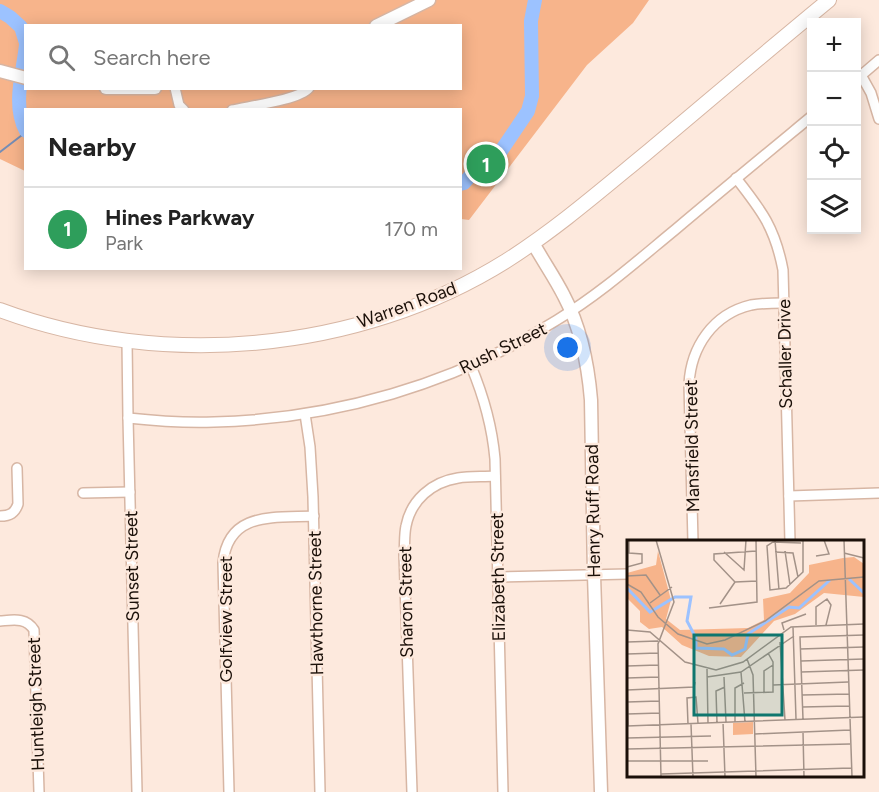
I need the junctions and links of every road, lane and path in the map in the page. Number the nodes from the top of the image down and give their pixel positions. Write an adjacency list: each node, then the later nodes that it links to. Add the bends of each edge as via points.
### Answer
1 (429, 0): 3 (street)
2 (829, 0): 16 (main road, Warren Road)
3 (380, 24)
4 (879, 60): 6 (street)
5 (2, 72): 7 (street)
6 (861, 75)
7 (24, 78)
8 (861, 80): 13 (street, via 871,93)
9 (175, 90): 11 (street)
10 (308, 90): 12 (street)
11 (182, 108)
12 (241, 108)
13 (879, 119)
14 (807, 120): 15 (street, Rush Street)
15 (736, 178): 17 (street, Schaller Drive, via 761,210 774,236 783,270); 19 (street, Rush Street)
16 (533, 243): 19 (street, Henry Ruff Road); 20 (main road, Warren Road, via 432,299 338,329 288,339 223,345)
17 (784, 303): 29 (street, Schaller Drive); 32 (street, Mansfield Street, via 751,305 726,316 706,334 693,359 689,384)
18 (0, 310): 20 (main road, Warren Road, via 52,326)
19 (571, 311): 21 (street, Rush Street); 35 (street, Henry Ruff Road, via 585,354 591,400)
20 (127, 341): 23 (street, Sunset Street)
21 (471, 366): 22 (street, Rush Street, via 385,396); 25 (street, Elizabeth Street, via 488,413)
22 (305, 414): 23 (street, Rush Street, via 214,422); 31 (street, Hawthorne Street)
23 (128, 418): 26 (street, Sunset Street)
24 (17, 468): 30 (street, via 17,509)
25 (495, 476): 36 (street, Elizabeth Street); 42 (street, Sharon Street, via 461,477 437,484 418,500 406,524)
26 (130, 492): 27 (street); 39 (street, Sunset Street)
27 (82, 493)
28 (879, 493): 29 (street)
29 (789, 496): 33 (street, Schaller Drive)
30 (0, 516)
31 (314, 516): 40 (street, Golfview Street, via 250,522 232,534 227,543 222,563); 41 (street, Hawthorne Street)
32 (693, 540)
33 (790, 540)
34 (627, 574): 35 (street)
35 (594, 575): 36 (street); 44 (street, Henry Ruff Road)
36 (498, 577): 43 (street, Elizabeth Street)
37 (0, 621): 38 (street, Huntleigh Street, via 25,621 34,634)
38 (39, 792)
39 (137, 792)
40 (229, 792)
41 (320, 792)
42 (412, 792)
43 (503, 792)
44 (601, 792)

